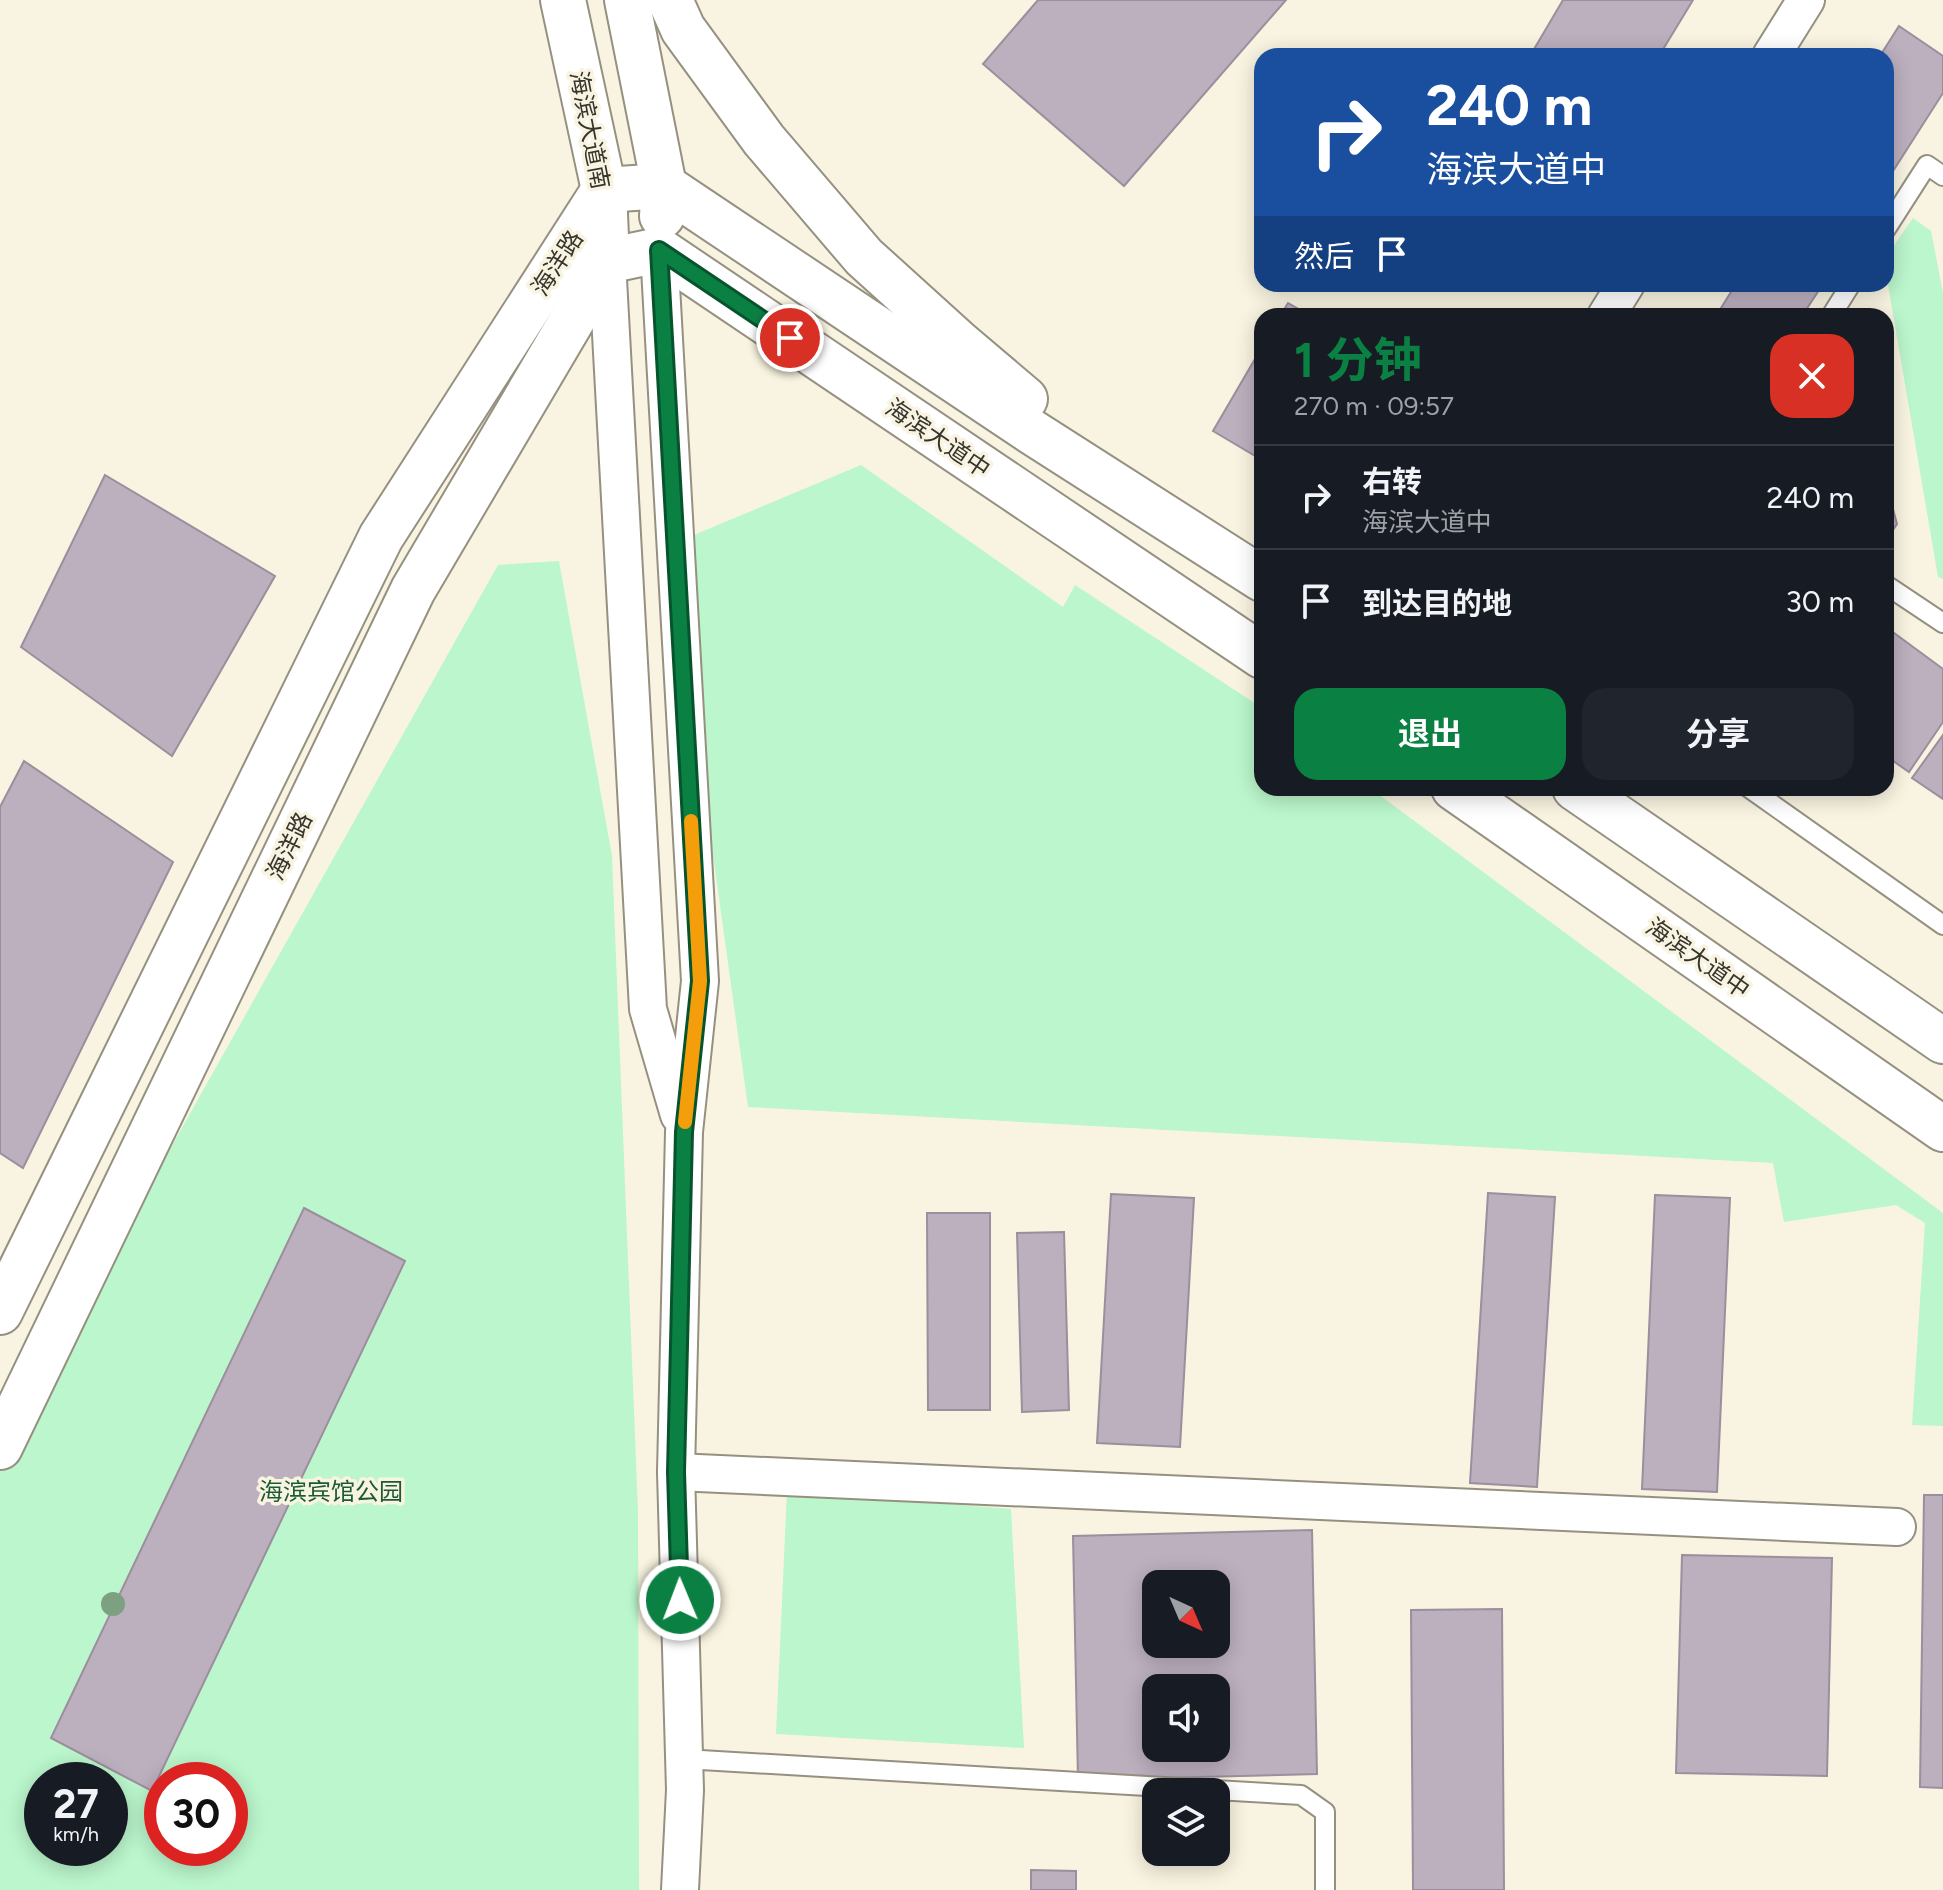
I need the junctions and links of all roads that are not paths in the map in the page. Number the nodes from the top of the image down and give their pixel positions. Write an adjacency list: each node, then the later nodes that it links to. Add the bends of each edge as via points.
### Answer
1 (563, 0): 8 (main road, 海滨大道南)
2 (627, 0): 7 (main road)
3 (670, 0): 12 (main road, via 683,29 764,140 864,257)
4 (1806, 0): 5 (street)
5 (1776, 48)
6 (1943, 176): 9 (lane, via 1927,165)
7 (664, 186): 8 (main road); 10 (main road); 12 (main road)
8 (604, 190): 11 (main road, 海滨大道南); 24 (main road, 海洋路, via 381,537)
9 (1894, 217)
10 (659, 250): 11 (main road); 16 (main road, 海滨大道中); 23 (street, via 700,981)
11 (607, 261): 23 (street, via 648,1009); 25 (main road, 海洋路, via 413,590)
12 (1171, 521): 13 (main road)
13 (1254, 574)
14 (1894, 590): 15 (lane)
15 (1943, 623)
16 (1254, 651)
17 (1465, 796): 22 (main road, 海滨大道中)
18 (1587, 796): 21 (main road)
19 (1760, 796): 20 (lane)
20 (1943, 925)
21 (1943, 1041)
22 (1943, 1129)
23 (684, 1132): 26 (street)
24 (0, 1312)
25 (0, 1447)
26 (676, 1472): 27 (street); 28 (street)
27 (1897, 1527)
28 (684, 1759): 29 (street); 30 (lane, via 1301,1795 1325,1812)
29 (680, 1890)
30 (1325, 1890)

